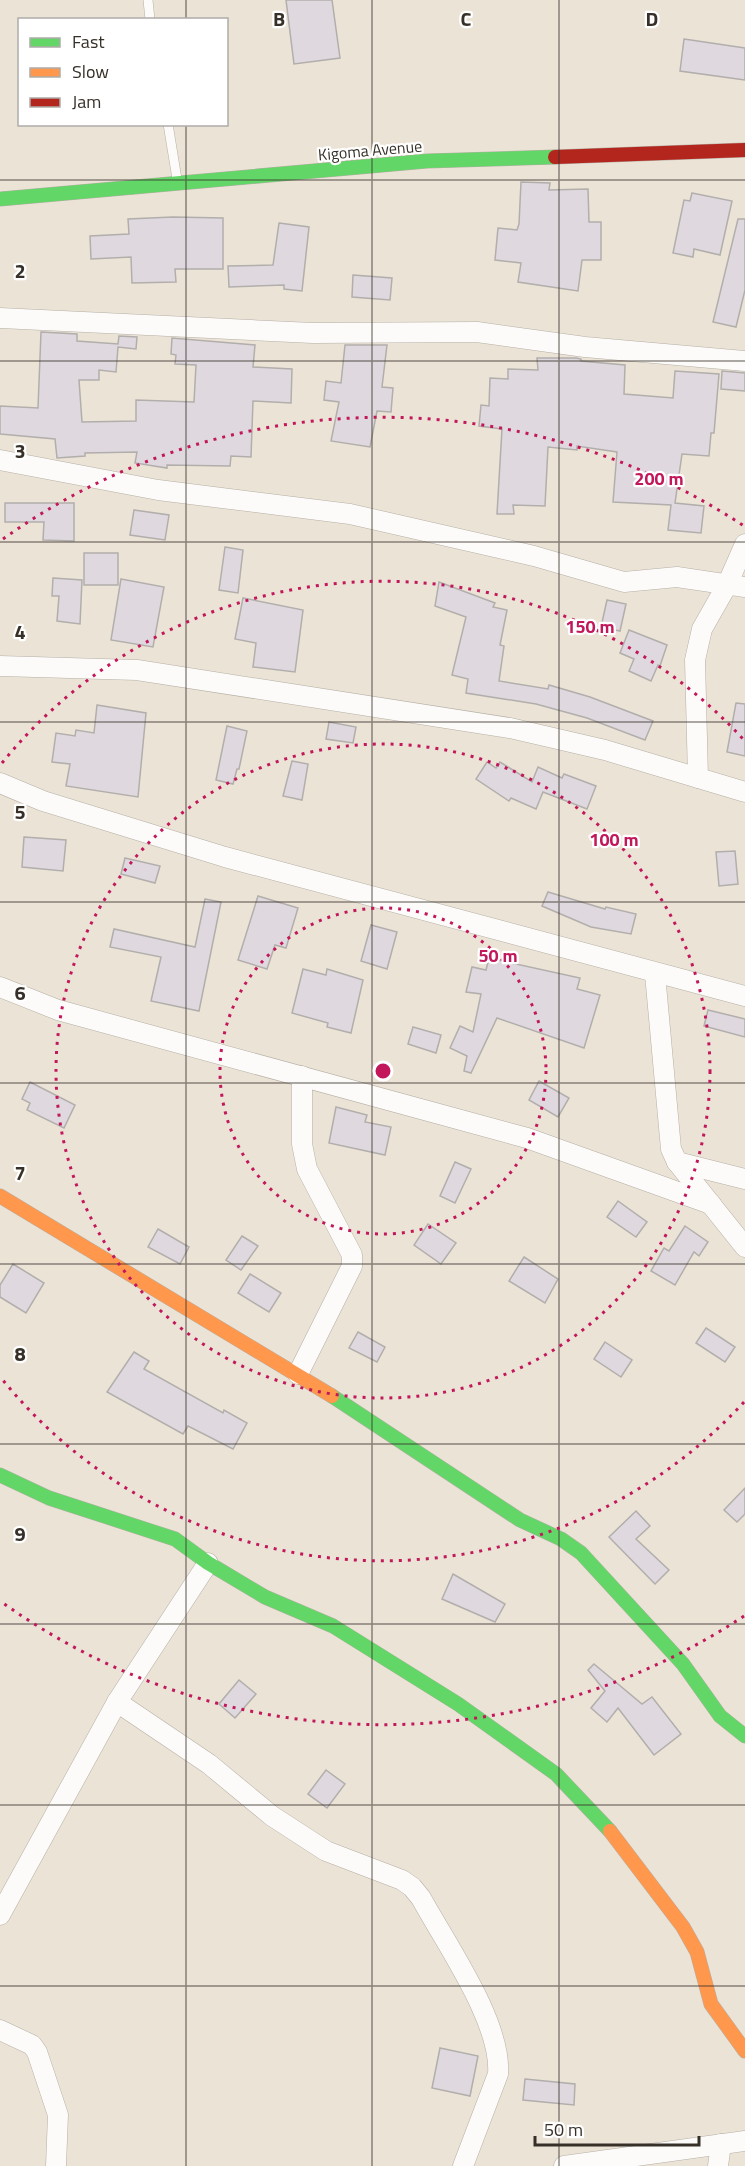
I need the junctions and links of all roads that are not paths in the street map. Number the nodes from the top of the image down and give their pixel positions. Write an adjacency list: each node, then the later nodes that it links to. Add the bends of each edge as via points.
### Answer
1 (148, 0): 2 (lane)
2 (150, 18)
3 (168, 126): 5 (lane)
4 (745, 150): 5 (street, Kigoma Avenue, via 427,160)
5 (178, 185): 6 (street, Kigoma Avenue)
6 (0, 199)
7 (0, 318): 8 (street, via 313,333 477,332 585,347)
8 (745, 361)
9 (0, 460): 11 (street, via 158,489 350,514 534,556 624,582 677,577)
10 (745, 544): 11 (street)
11 (736, 586): 13 (street, via 702,629 695,660)
12 (0, 666): 13 (street, via 137,670 232,682 510,728)
13 (698, 778): 15 (street)
14 (0, 783): 16 (street, via 43,801 225,857)
15 (745, 792)
16 (655, 974): 18 (street); 20 (street, via 669,1140)
17 (0, 987): 19 (street, via 58,1010)
18 (745, 996)
19 (302, 1076): 23 (street, via 527,1138); 25 (street, via 302,1144 307,1168 352,1255 352,1266)
20 (677, 1162): 21 (street); 23 (street)
21 (745, 1179)
22 (0, 1196): 25 (street)
23 (711, 1204): 24 (street)
24 (745, 1247)
25 (298, 1374): 29 (street, via 520,1520 581,1553 683,1664 720,1716)
26 (0, 1475): 27 (street, via 49,1498 175,1539)
27 (208, 1563): 28 (street); 32 (street, via 265,1597 333,1626 458,1704 556,1774 600,1816 683,1927 697,1952 711,2004)
28 (117, 1702): 30 (street); 36 (street, via 326,1851 402,1880 422,1898 487,2017 499,2059 498,2074)
29 (745, 1736)
30 (0, 1915)
31 (0, 2030): 35 (street, via 32,2045 37,2052 57,2115)
32 (745, 2051)
33 (745, 2141): 34 (street)
34 (721, 2144): 37 (street); 38 (street)
35 (56, 2166)
36 (463, 2166)
37 (564, 2166)
38 (718, 2166)

